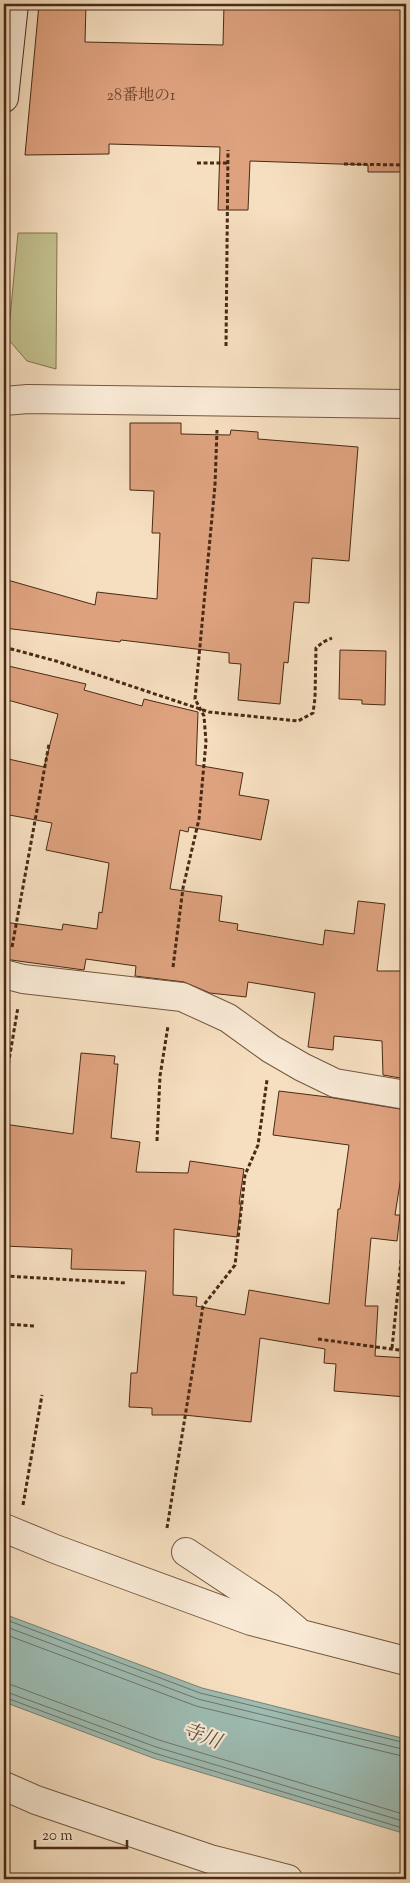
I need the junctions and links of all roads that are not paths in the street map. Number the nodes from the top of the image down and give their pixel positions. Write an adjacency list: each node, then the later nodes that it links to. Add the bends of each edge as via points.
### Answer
1 (10, 6): 2 (street)
2 (4, 98)
3 (4, 402): 4 (street, via 28,399)
4 (406, 404)
5 (11, 976): 6 (street, via 182,997 228,1018 271,1050 335,1083)
6 (406, 1095)
7 (9, 1530): 9 (street, via 251,1621)
8 (186, 1552): 9 (street, via 269,1607)
9 (302, 1634): 10 (street)
10 (406, 1661)
11 (4, 1786): 12 (street, via 36,1800 210,1859)
12 (288, 1879)

